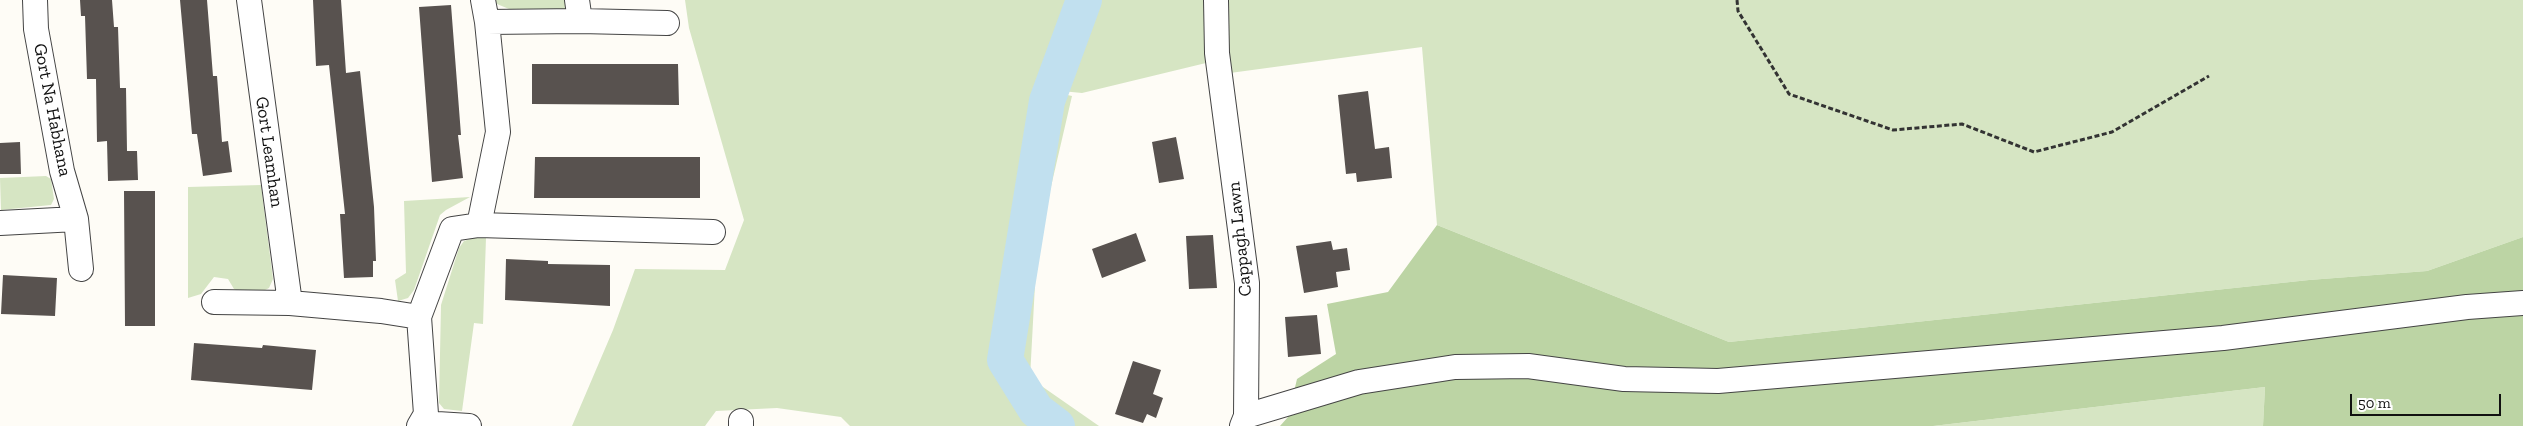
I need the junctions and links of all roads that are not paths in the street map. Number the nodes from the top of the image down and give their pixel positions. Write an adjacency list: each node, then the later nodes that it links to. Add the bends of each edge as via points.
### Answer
1 (35, 0): 7 (street, Gort Na Habhana, via 36,29 62,171)
2 (248, 0): 13 (street, Gort Leamhan)
3 (1216, 0): 16 (street, Cappagh Lawn, via 1218,53 1247,283)
4 (578, 10): 5 (street); 6 (street)
5 (485, 11): 9 (street, via 498,132)
6 (667, 23)
7 (76, 219): 8 (street); 11 (street, Gort Na Habhana)
8 (0, 223)
9 (479, 225): 10 (street); 15 (street, via 452,229)
10 (713, 232)
11 (81, 269)
12 (214, 302): 13 (street)
13 (290, 303): 15 (street)
14 (2523, 304): 16 (street, via 2467,307 2223,338 1718,381 1624,379 1528,366 1455,367 1359,382)
15 (419, 317): 17 (street, via 426,414)
16 (1244, 421)
17 (420, 424): 18 (street)
18 (469, 426)

